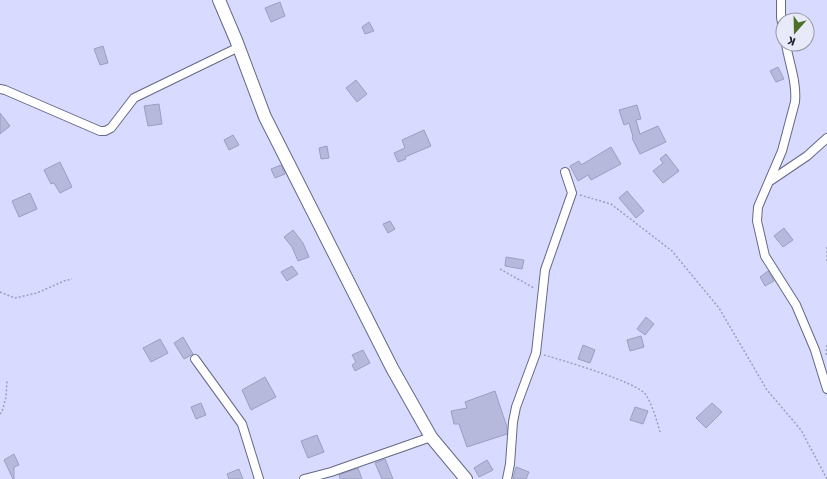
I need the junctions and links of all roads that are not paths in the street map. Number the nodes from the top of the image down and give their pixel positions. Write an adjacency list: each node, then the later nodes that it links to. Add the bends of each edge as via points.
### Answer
1 (219, 0): 4 (street)
2 (781, 0): 3 (street)
3 (780, 12)
4 (239, 47): 6 (street, via 134,98 111,128 105,131); 12 (street, via 265,117 392,368)
5 (788, 52): 9 (street, via 794,81 795,102 782,151)
6 (0, 89)
7 (827, 138): 9 (street, via 807,156)
8 (566, 172): 16 (street, via 572,193 546,270 536,353 516,407)
9 (769, 182): 11 (street, via 758,207 759,237 765,256 796,305 815,350)
10 (195, 360): 13 (street, via 242,424)
11 (827, 389)
12 (431, 437): 14 (street); 15 (street)
13 (259, 479)
14 (304, 479)
15 (466, 479)
16 (507, 479)

